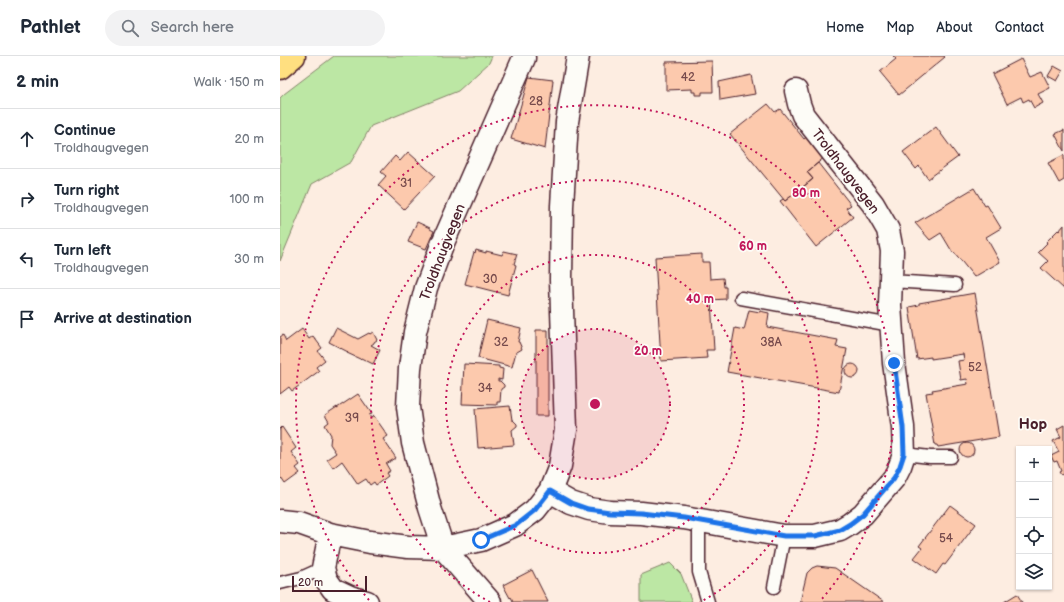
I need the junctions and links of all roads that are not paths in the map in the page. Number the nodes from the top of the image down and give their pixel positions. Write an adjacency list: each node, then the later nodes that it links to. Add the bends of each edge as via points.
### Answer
1 (294, 56): 4 (main road)
2 (578, 56): 12 (street, via 567,122 562,206 561,280 566,430 560,466)
3 (524, 58): 17 (street, Troldhaugvegen, via 442,245 426,288 415,332 408,407 413,443 430,508)
4 (280, 68)
5 (796, 91): 6 (street, Troldhaugvegen, via 803,115 873,204 888,230 892,251)
6 (891, 281): 7 (lane); 9 (street, Troldhaugvegen)
7 (955, 285)
8 (741, 298): 9 (lane)
9 (891, 325): 10 (street, Troldhaugvegen)
10 (904, 454): 11 (lane); 16 (street, Troldhaugvegen, via 894,478 863,514 850,524 840,530 815,536)
11 (951, 457)
12 (550, 491): 14 (street, Troldhaugvegen, via 588,509); 17 (street, via 535,510 516,525 481,540)
13 (280, 521): 15 (street, via 299,523)
14 (698, 521): 16 (street, Troldhaugvegen); 23 (lane, via 699,572)
15 (330, 534): 17 (street, via 408,547); 18 (street)
16 (784, 536): 20 (lane)
17 (444, 548): 22 (street)
18 (323, 568): 19 (lane, via 301,578); 21 (street, via 326,579 333,589 350,598)
19 (280, 583)
20 (774, 587)
21 (367, 602)
22 (490, 602)
23 (708, 602)

